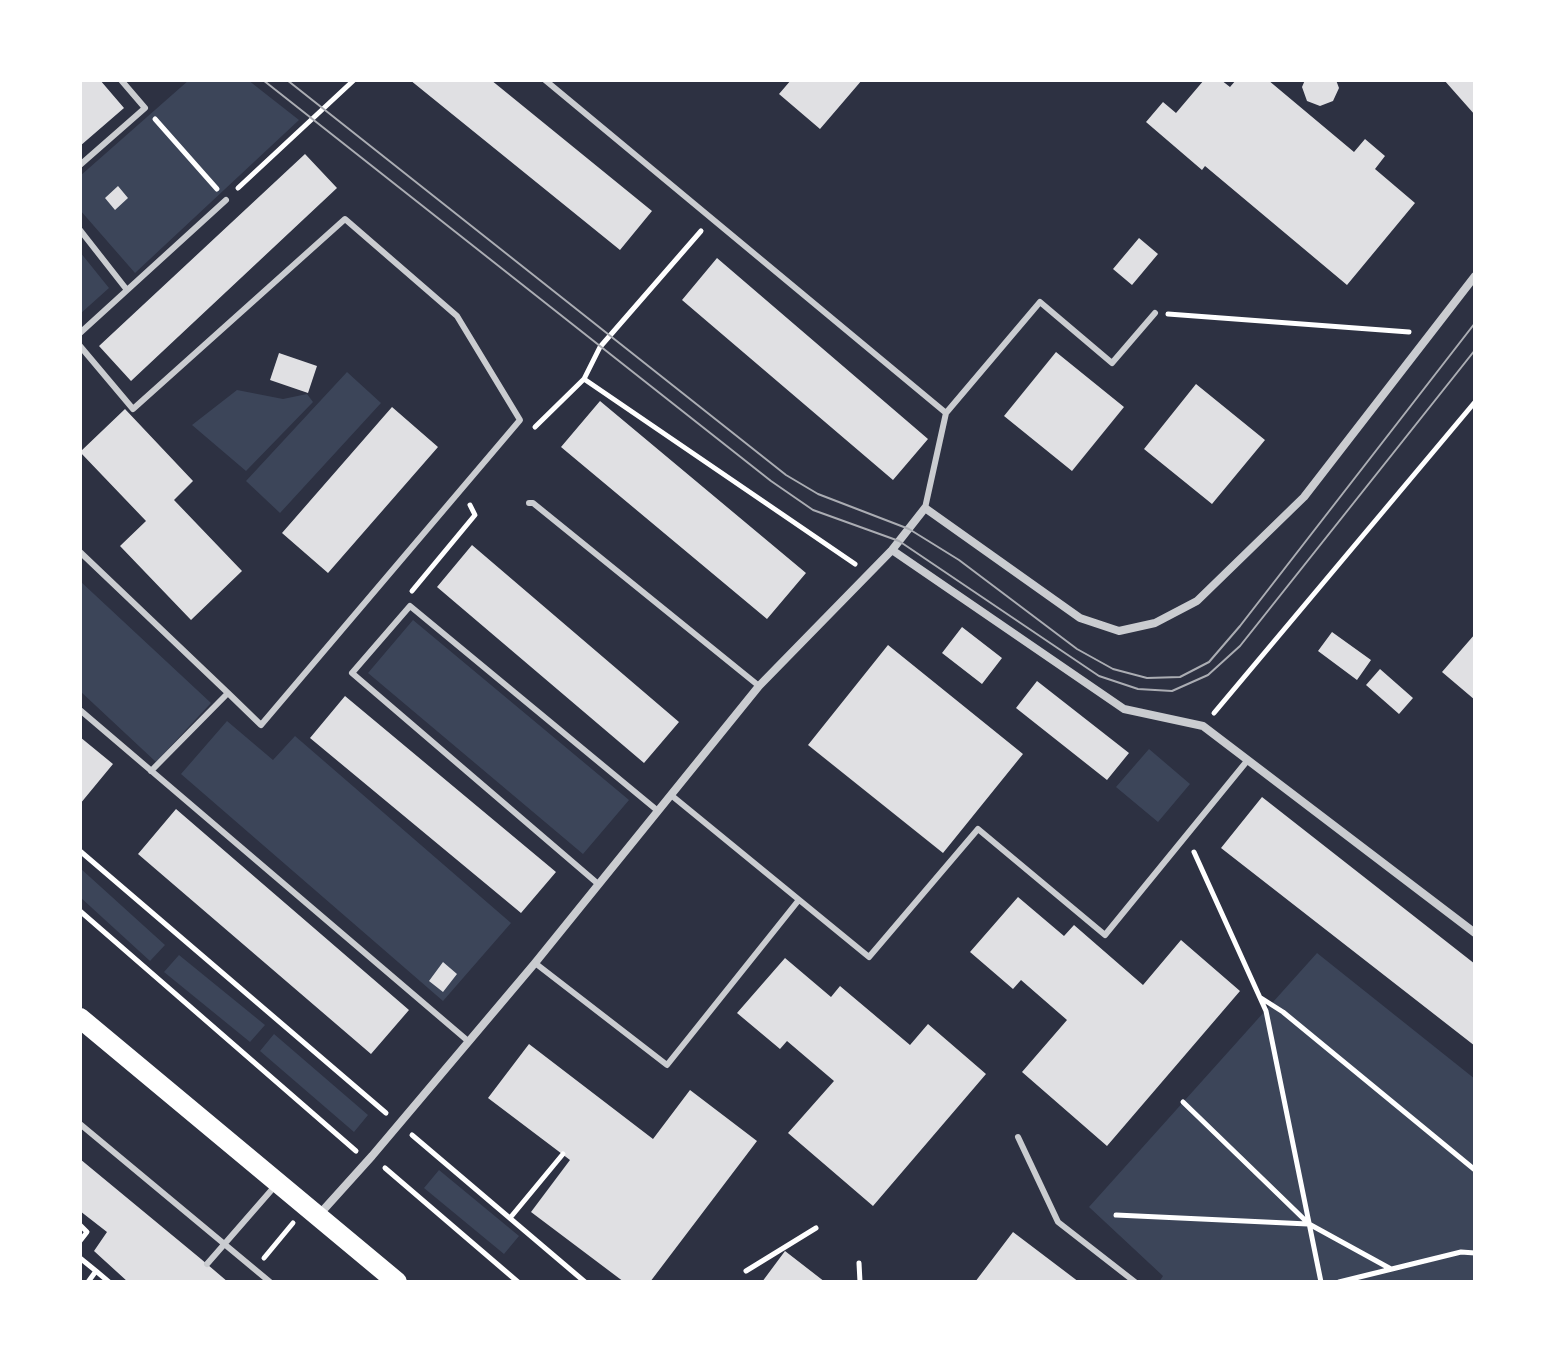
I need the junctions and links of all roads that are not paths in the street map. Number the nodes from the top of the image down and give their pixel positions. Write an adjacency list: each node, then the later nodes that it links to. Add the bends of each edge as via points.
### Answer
1 (121, 80): 3 (lane, via 145,108)
2 (545, 80): 11 (lane)
3 (80, 165)
4 (226, 200): 7 (lane)
5 (80, 230): 7 (lane)
6 (1475, 276): 13 (street, via 1304,497 1197,601 1155,623 1119,631 1080,618)
7 (127, 290): 9 (lane)
8 (1155, 313): 11 (lane, via 1112,363 1040,302)
9 (80, 333)
10 (80, 346): 17 (lane, via 133,409 345,219 457,316 520,420 261,725)
11 (946, 413): 13 (lane)
12 (529, 503): 16 (lane)
13 (925, 508): 14 (street)
14 (892, 550): 16 (street); 19 (street, via 1124,709 1203,726)
15 (80, 552): 17 (lane)
16 (759, 686): 21 (street)
17 (228, 693): 20 (lane)
18 (80, 710): 20 (lane)
19 (1247, 761): 24 (lane, via 1105,935 978,829 869,957); 25 (street)
20 (151, 771): 28 (lane)
21 (671, 795): 22 (street); 24 (lane)
22 (658, 811): 23 (street); 23 (lane, via 410,606 352,673)
23 (597, 883): 26 (street)
24 (798, 901): 26 (lane, via 667,1065)
25 (1475, 933)
26 (535, 963): 28 (street)
27 (80, 1018): 31 (main road)
28 (468, 1041): 32 (street)
29 (80, 1124): 33 (lane)
30 (1018, 1137): 37 (lane, via 1058,1222)
31 (278, 1184): 32 (main road); 33 (lane)
32 (317, 1217): 36 (main road)
33 (225, 1244): 34 (lane); 35 (lane)
34 (207, 1264)
35 (270, 1282)
36 (397, 1282)
37 (1135, 1282)

